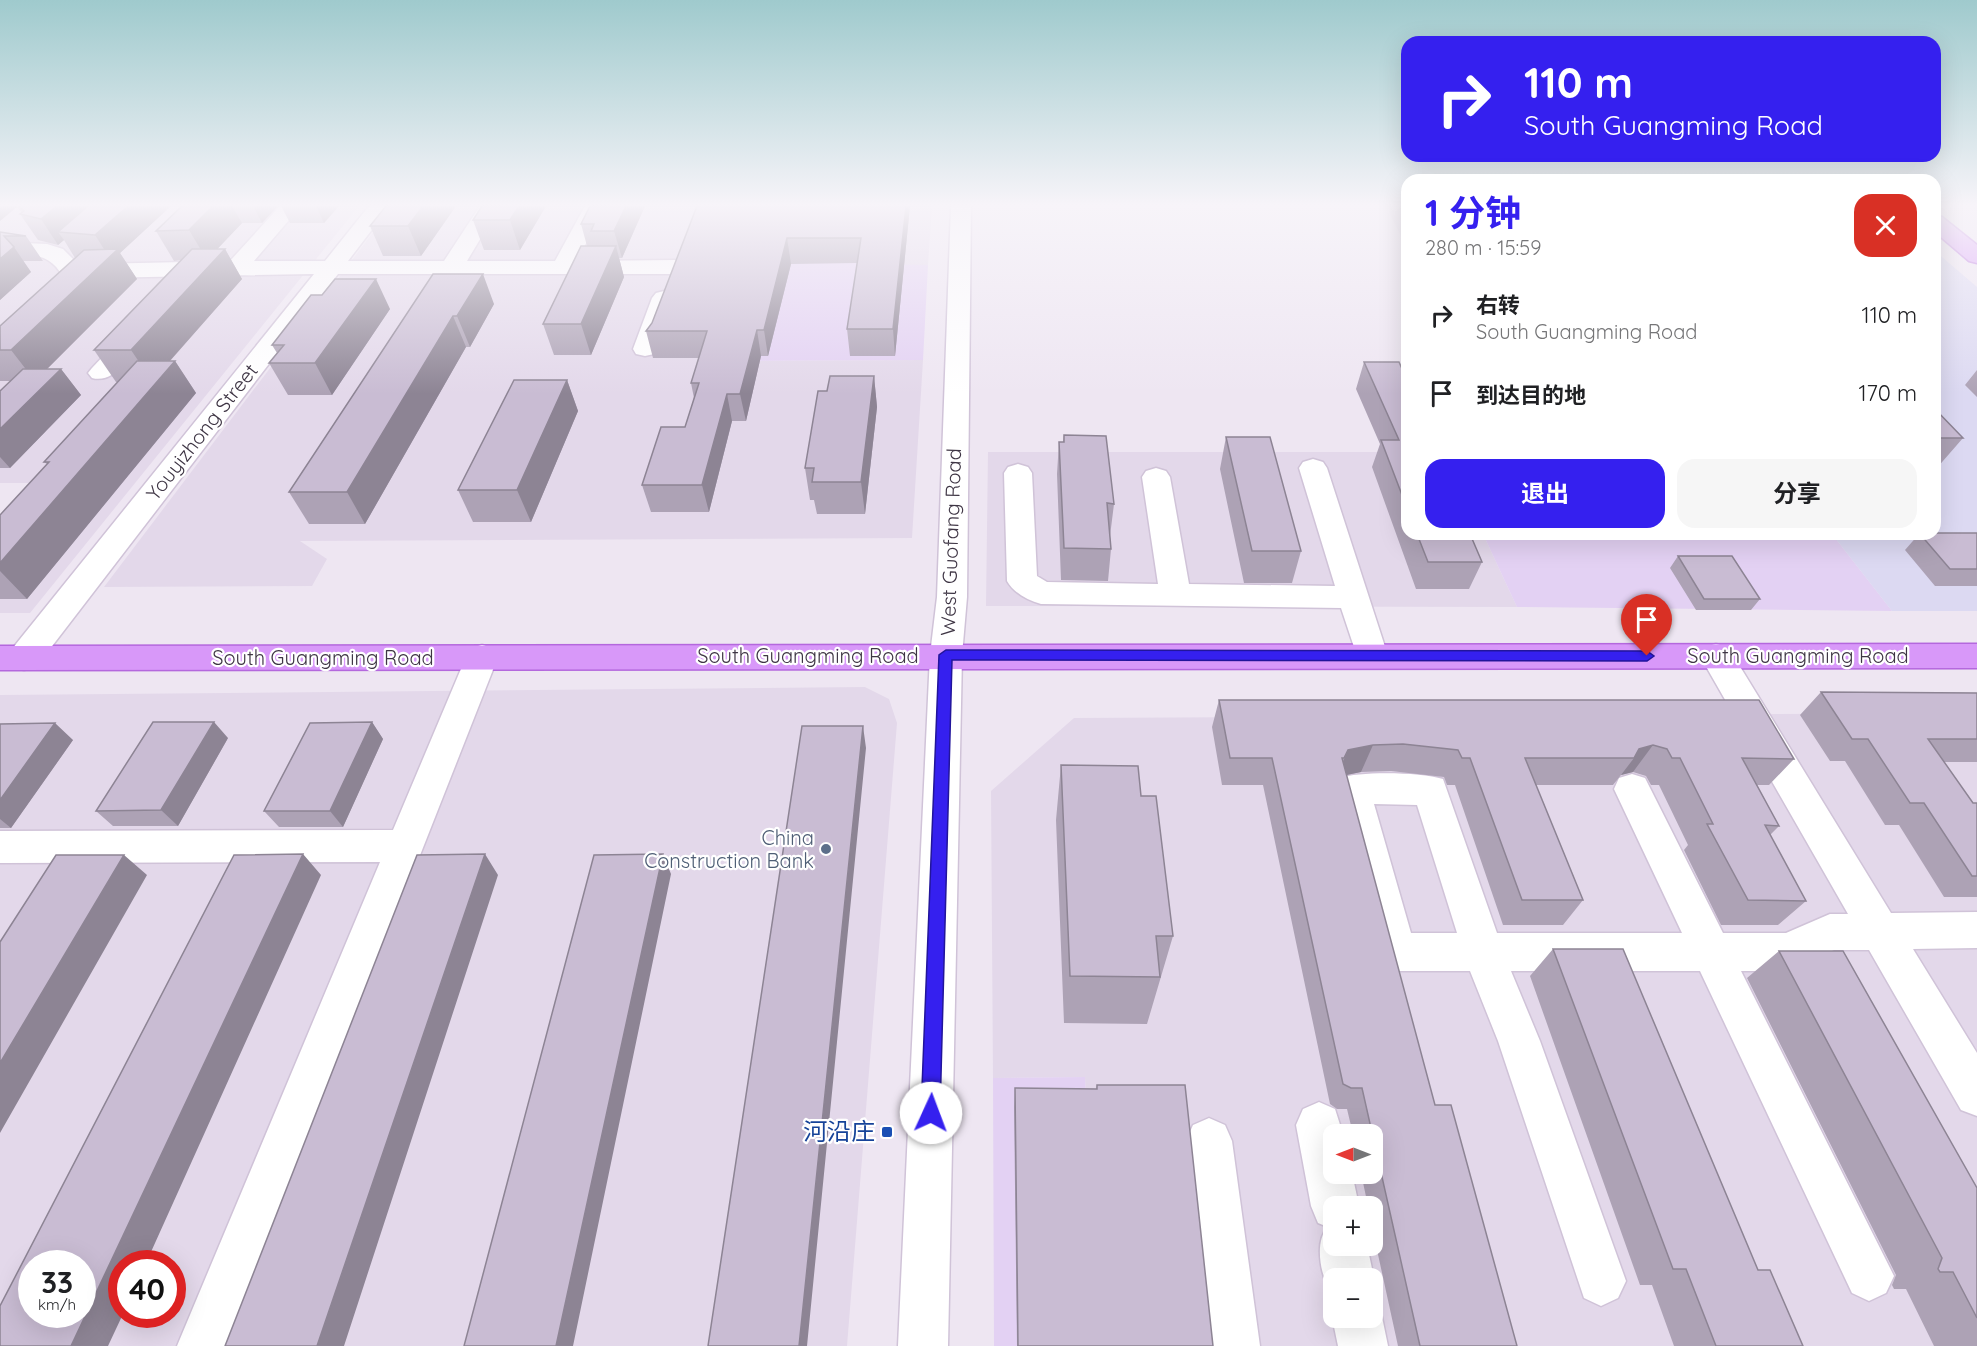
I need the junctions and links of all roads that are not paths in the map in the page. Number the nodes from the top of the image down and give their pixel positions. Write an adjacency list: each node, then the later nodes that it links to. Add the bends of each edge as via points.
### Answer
1 (80, 269): 8 (street)
2 (148, 269): 3 (street); 8 (street)
3 (158, 269)
4 (198, 269): 10 (street)
5 (330, 269): 24 (street, Youyizhong Street)
6 (676, 269): 12 (street)
7 (960, 269): 19 (street, West Guofang Road, via 952,597)
8 (94, 271): 9 (street)
9 (69, 294)
10 (174, 295)
11 (150, 321): 13 (street)
12 (645, 350)
13 (101, 373)
14 (1313, 468): 18 (street)
15 (1018, 472): 17 (street, via 1022,581 1041,593)
16 (1156, 477): 17 (street)
17 (1175, 595): 18 (street)
18 (1353, 597): 20 (street)
19 (946, 655): 20 (main road, South Guangming Road); 23 (main road, South Guangming Road); 40 (street, West Guofang Road)
20 (1372, 656): 21 (main road, South Guangming Road)
21 (1716, 656): 22 (main road, South Guangming Road); 29 (street)
22 (1977, 656)
23 (482, 657): 24 (main road, South Guangming Road); 26 (street)
24 (12, 658)
25 (1632, 789): 31 (street)
26 (405, 846): 27 (street); 39 (street)
27 (0, 847)
28 (1977, 930): 29 (street)
29 (1880, 931): 31 (street, via 1830,932 1789,952); 32 (street)
30 (1483, 952): 30 (street, via 1430,790 1352,789 1396,952); 31 (street); 37 (street, via 1519,1041)
31 (1712, 952): 36 (street)
32 (1977, 1094)
33 (1319, 1125): 35 (street)
34 (1209, 1141): 41 (street)
35 (1333, 1196)
36 (1869, 1276)
37 (1601, 1281)
38 (1359, 1328): 42 (street)
39 (202, 1346)
40 (923, 1346)
41 (1235, 1346)
42 (1363, 1346)

